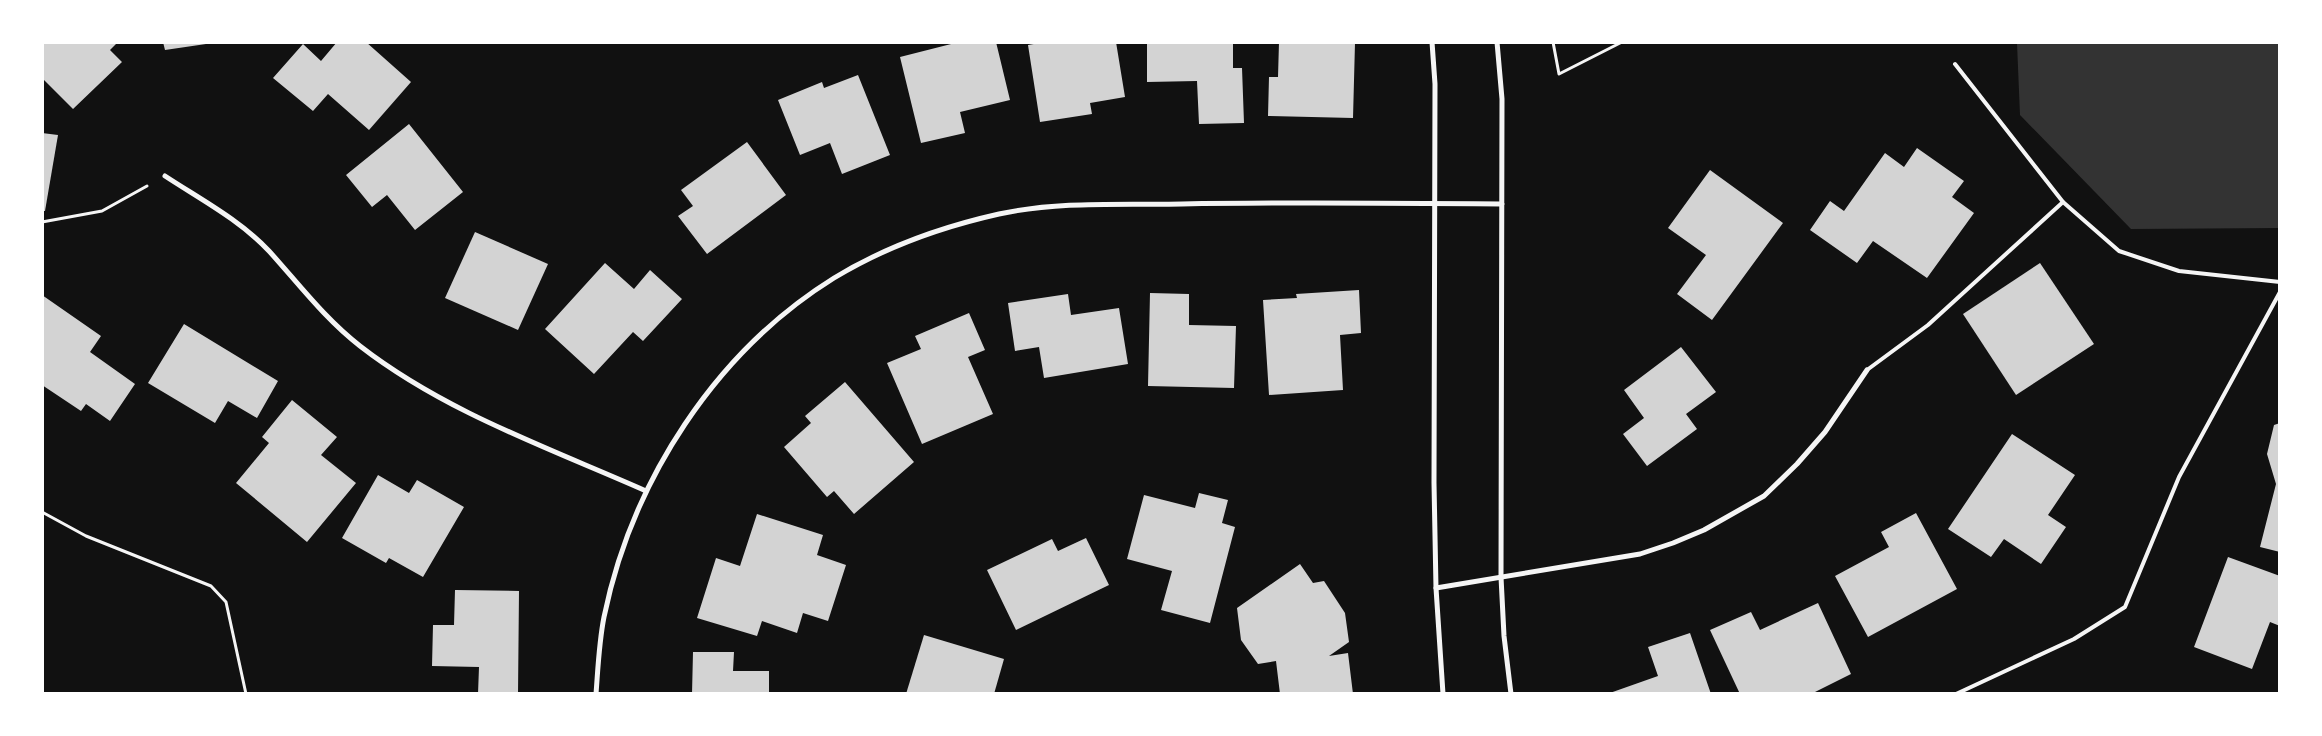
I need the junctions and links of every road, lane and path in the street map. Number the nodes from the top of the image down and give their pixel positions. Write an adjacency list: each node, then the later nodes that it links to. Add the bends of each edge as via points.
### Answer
1 (1432, 42): 8 (street)
2 (1497, 42): 9 (street, via 1502,99)
3 (1553, 42): 4 (path, via 1559,74)
4 (1622, 42)
5 (1955, 64): 7 (lane)
6 (165, 176): 10 (path, via 102,211); 14 (street, via 234,221 268,250 339,327 403,377 463,410)
7 (2063, 202): 11 (lane, via 2119,251 2179,271); 13 (lane, via 1928,325)
8 (1434, 203): 9 (street); 14 (street, via 1054,206 999,214 918,236 834,278 756,340 683,425); 17 (street)
9 (1502, 204): 16 (street)
10 (42, 222)
11 (2280, 282)
12 (2280, 292): 22 (lane, via 2179,477 2125,607 2074,639)
13 (1867, 370): 16 (street, via 1825,432 1797,464 1764,496 1704,530 1640,554)
14 (646, 491): 19 (street, via 622,551 604,618)
15 (42, 512): 18 (path, via 86,536 212,586 226,602)
16 (1501, 577): 17 (street); 21 (street, via 1504,636)
17 (1436, 588): 20 (street)
18 (246, 694)
19 (596, 694)
20 (1443, 694)
21 (1512, 694)
22 (1956, 694)

